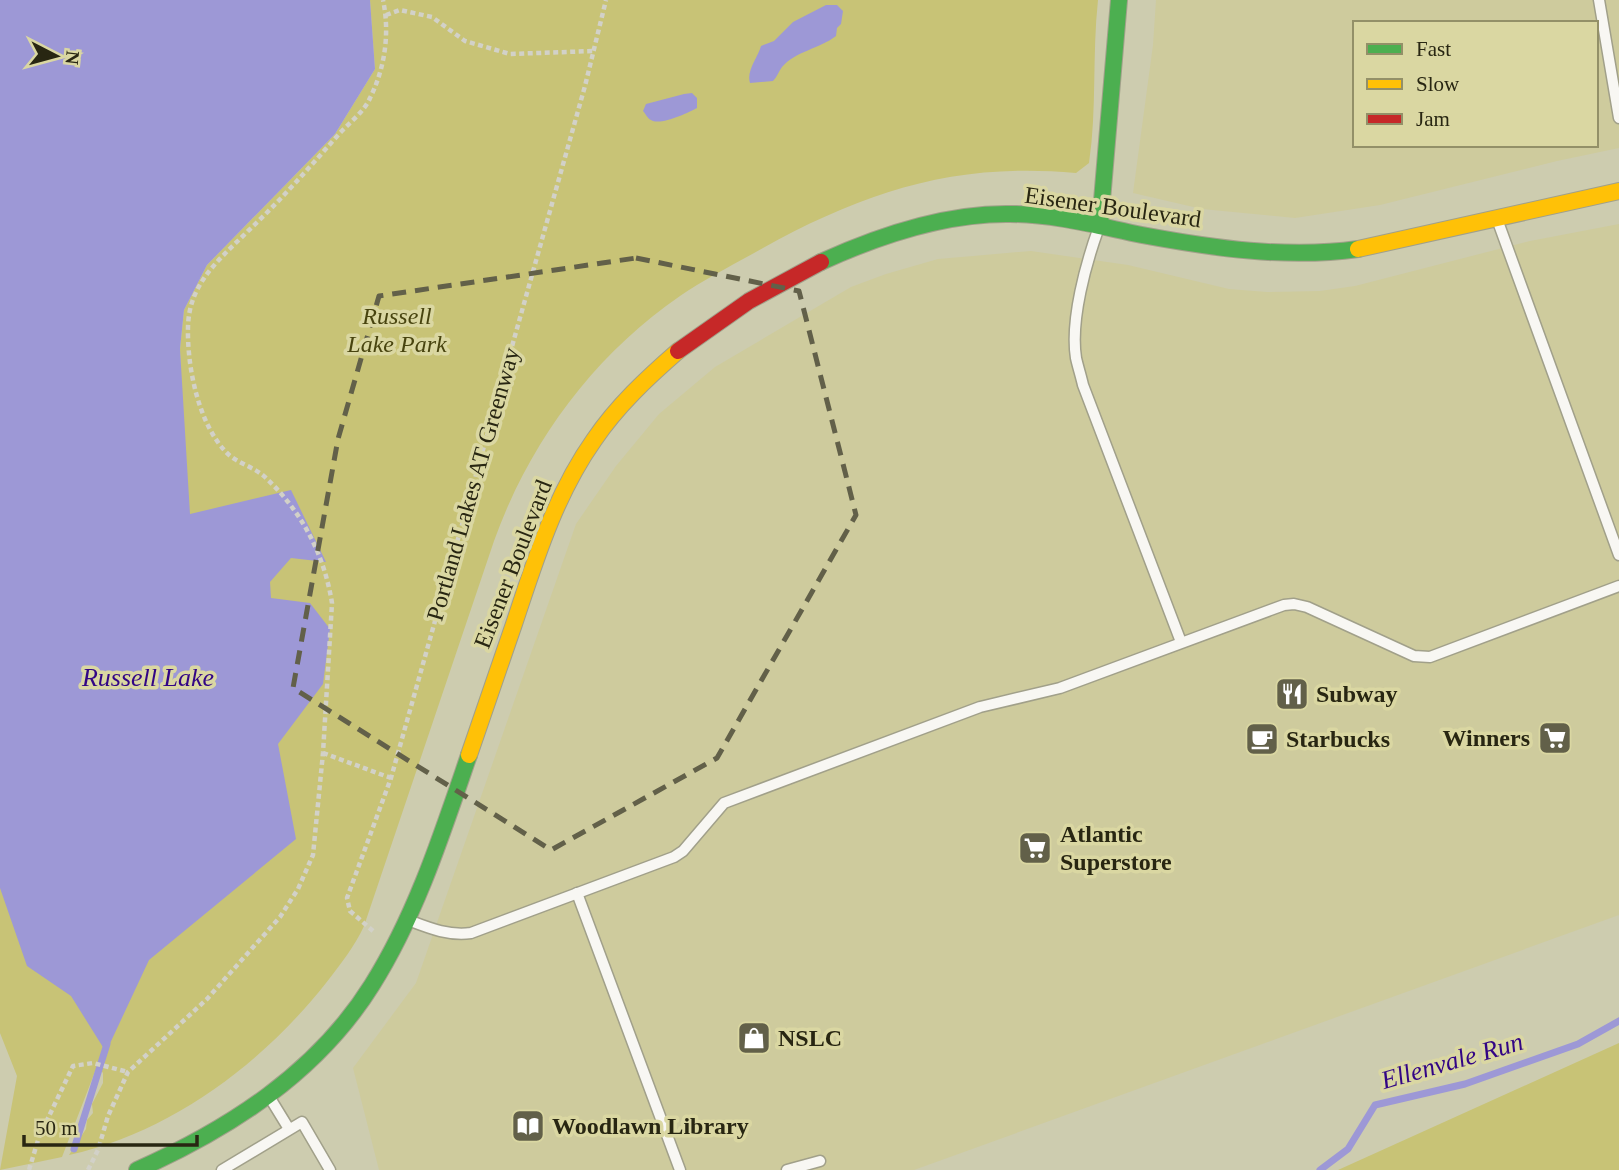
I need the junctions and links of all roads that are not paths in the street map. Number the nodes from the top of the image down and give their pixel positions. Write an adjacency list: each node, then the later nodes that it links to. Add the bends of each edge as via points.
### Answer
1 (1119, 0): 6 (street)
2 (1599, 0): 3 (lane)
3 (1619, 118)
4 (1619, 191): 5 (street, Eisener Boulevard)
5 (1497, 218): 6 (street, Eisener Boulevard, via 1401,241 1317,253 1228,247); 7 (lane)
6 (1100, 224): 9 (lane, via 1086,262 1075,333 1076,357); 11 (street, Eisener Boulevard, via 998,214 943,220 865,243 731,312 681,350 614,414 571,476 538,551 439,843)
7 (1619, 555)
8 (1619, 586): 9 (lane, via 1430,657 1414,656 1294,604)
9 (1181, 642): 10 (lane, via 1060,688 980,707 724,803 674,857)
10 (577, 893): 11 (lane, via 471,933 456,935); 19 (lane)
11 (408, 920): 12 (street, Eisener Boulevard, via 370,988 345,1020 303,1067)
12 (268, 1095): 13 (lane); 15 (street, Eisener Boulevard)
13 (289, 1129): 17 (lane); 18 (lane, via 302,1122)
14 (820, 1161): 20 (lane)
15 (161, 1166): 16 (street, Eisener Boulevard)
16 (137, 1170)
17 (222, 1170)
18 (330, 1170)
19 (680, 1170)
20 (787, 1170)

